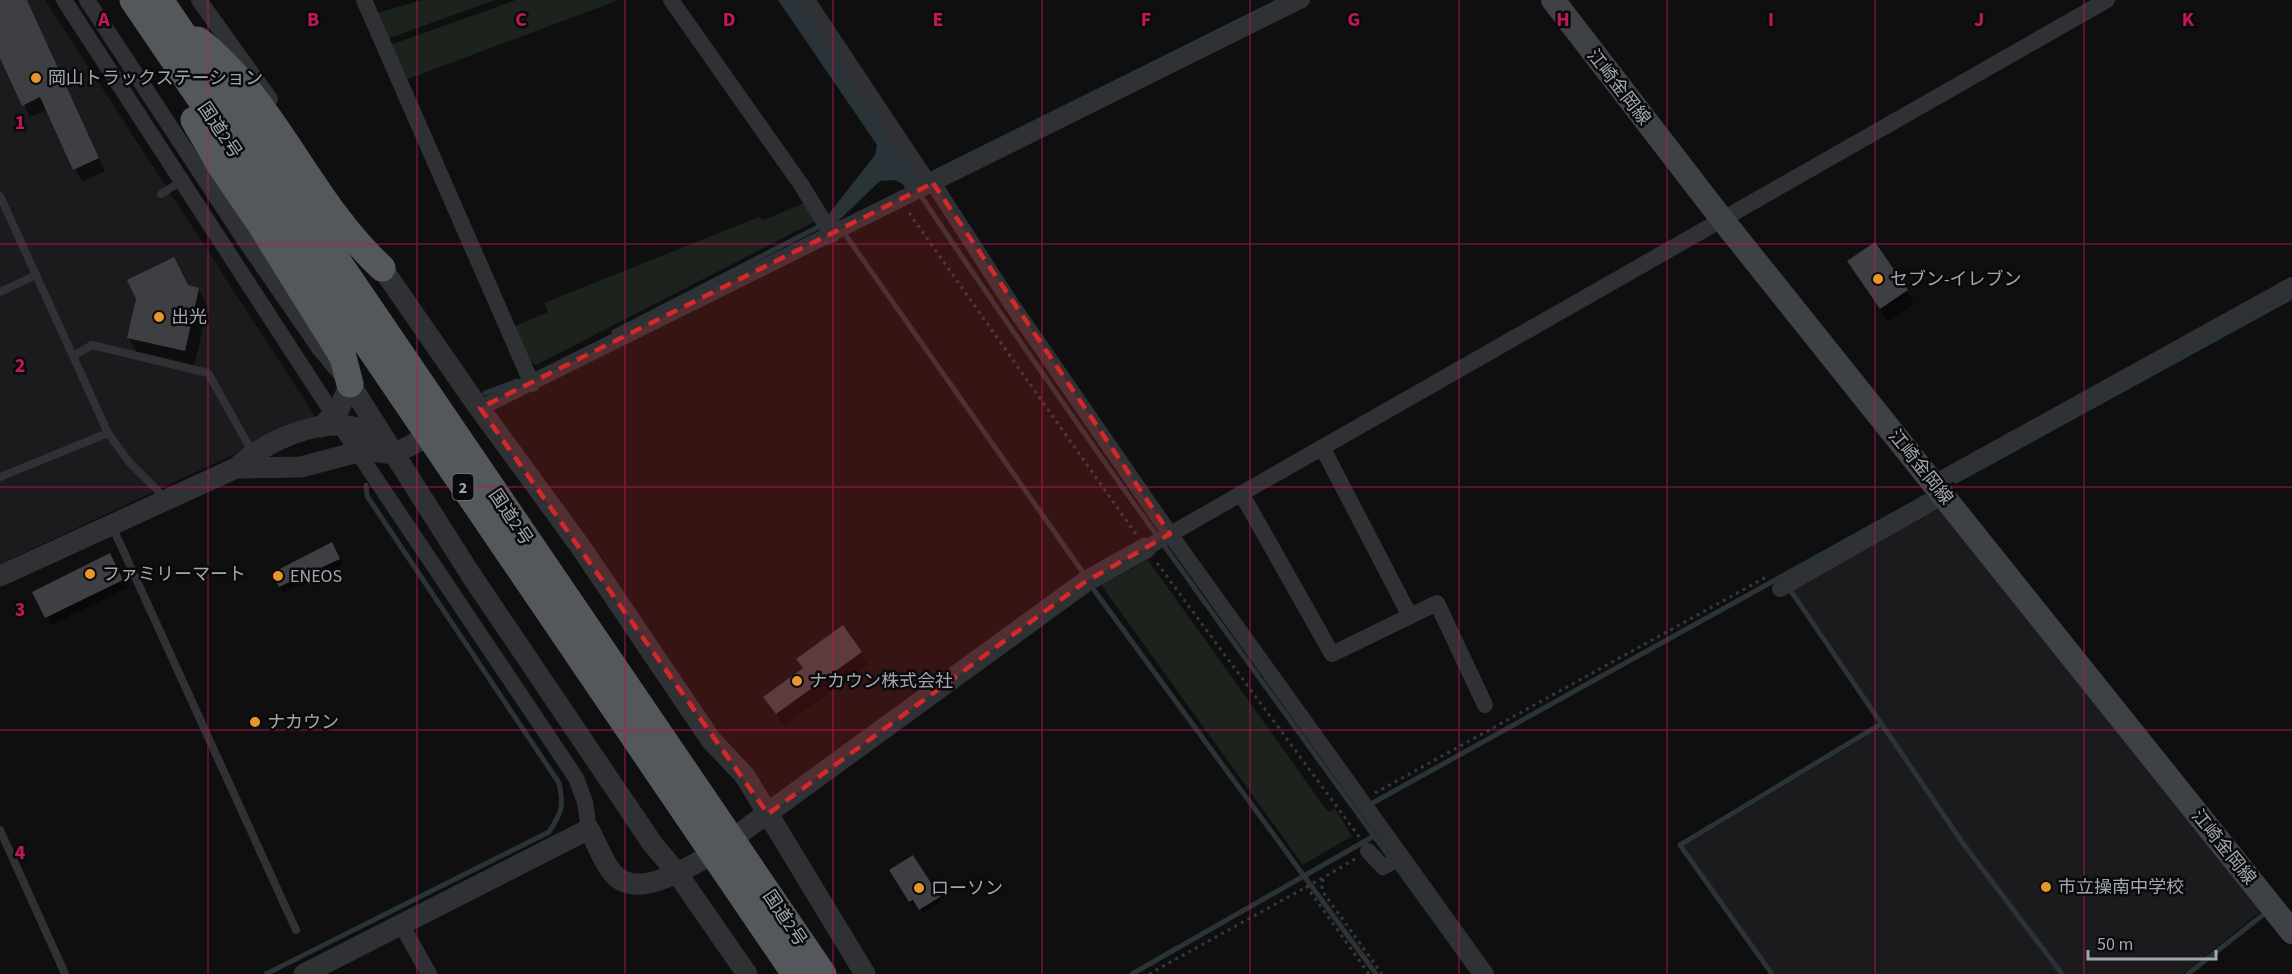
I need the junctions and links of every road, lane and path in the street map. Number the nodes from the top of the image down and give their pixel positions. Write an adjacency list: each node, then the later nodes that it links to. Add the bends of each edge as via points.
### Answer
1 (64, 0): 14 (street)
2 (87, 0): 13 (street)
3 (133, 0): 12 (highway, 国道2号 / 2)
4 (199, 0): 20 (street, via 235,46)
5 (364, 0): 25 (street)
6 (671, 0): 19 (street)
7 (807, 0): 15 (street)
8 (1302, 0): 15 (street)
9 (1553, 0): 18 (main road, 江崎金岡線)
10 (2107, 0): 18 (street)
11 (167, 10): 20 (highway, via 240,77 335,215 358,245); 66 (highway, 国道2号 / 2)
12 (174, 63): 26 (highway, via 183,100 343,357); 65 (highway, 国道2号 / 2)
13 (198, 171): 14 (street); 26 (street, via 319,348)
14 (184, 180): 16 (lane); 28 (street)
15 (921, 186): 19 (street); 40 (street, via 1010,302); 41 (path)
16 (162, 194)
17 (0, 196): 21 (lane)
18 (1721, 218): 31 (street); 36 (main road, 江崎金岡線)
19 (828, 228): 25 (street)
20 (382, 267): 27 (street)
21 (36, 275): 23 (lane); 24 (lane)
22 (2292, 285): 36 (street)
23 (0, 292)
24 (73, 356): 29 (lane); 34 (lane, via 93,345 208,373)
25 (530, 378): 27 (street)
26 (350, 384): 28 (street); 33 (street)
27 (472, 413): 48 (street, via 580,546 711,740 745,776)
28 (333, 423): 32 (street); 33 (street, via 361,430); 34 (street, via 273,441)
29 (108, 433): 35 (lane); 38 (lane, via 129,462)
30 (417, 442): 33 (street)
31 (1322, 447): 37 (street); 45 (street)
32 (357, 451): 33 (street); 34 (street, via 302,466); 49 (street, via 576,778)
33 (394, 454): 55 (street, via 503,623 652,843)
34 (255, 461): 38 (street)
35 (0, 477)
36 (1940, 489): 44 (street); 60 (main road, 江崎金岡線)
37 (1241, 493): 40 (street); 45 (street, via 1332,654)
38 (166, 500): 39 (street)
39 (112, 525): 43 (street); 59 (lane)
40 (1169, 534): 41 (street); 47 (street)
41 (1148, 547): 48 (street, via 1085,582); 52 (path, via 1345,812)
42 (1771, 574): 47 (path)
43 (0, 576)
44 (1780, 589)
45 (1410, 616): 46 (street, via 1437,603)
46 (1485, 705)
47 (1366, 804): 53 (street)
48 (768, 814): 51 (street); 67 (street)
49 (589, 829): 55 (street, via 611,872 627,882 662,881); 58 (street)
50 (0, 830): 61 (lane)
51 (743, 831)
52 (1364, 845): 53 (street, via 1383,867); 56 (path)
53 (1395, 860): 71 (street)
54 (699, 861): 55 (street)
55 (677, 873): 64 (street)
56 (1326, 876): 57 (path); 70 (path, via 1321,883 1323,892)
57 (1309, 884): 68 (path); 69 (path)
58 (400, 924): 62 (street); 63 (street)
59 (296, 930)
60 (2292, 933)
61 (65, 974)
62 (304, 974)
63 (429, 974)
64 (747, 974)
65 (795, 974)
66 (823, 974)
67 (865, 974)
68 (1149, 974)
69 (1369, 974)
70 (1382, 974)
71 (1486, 974)

